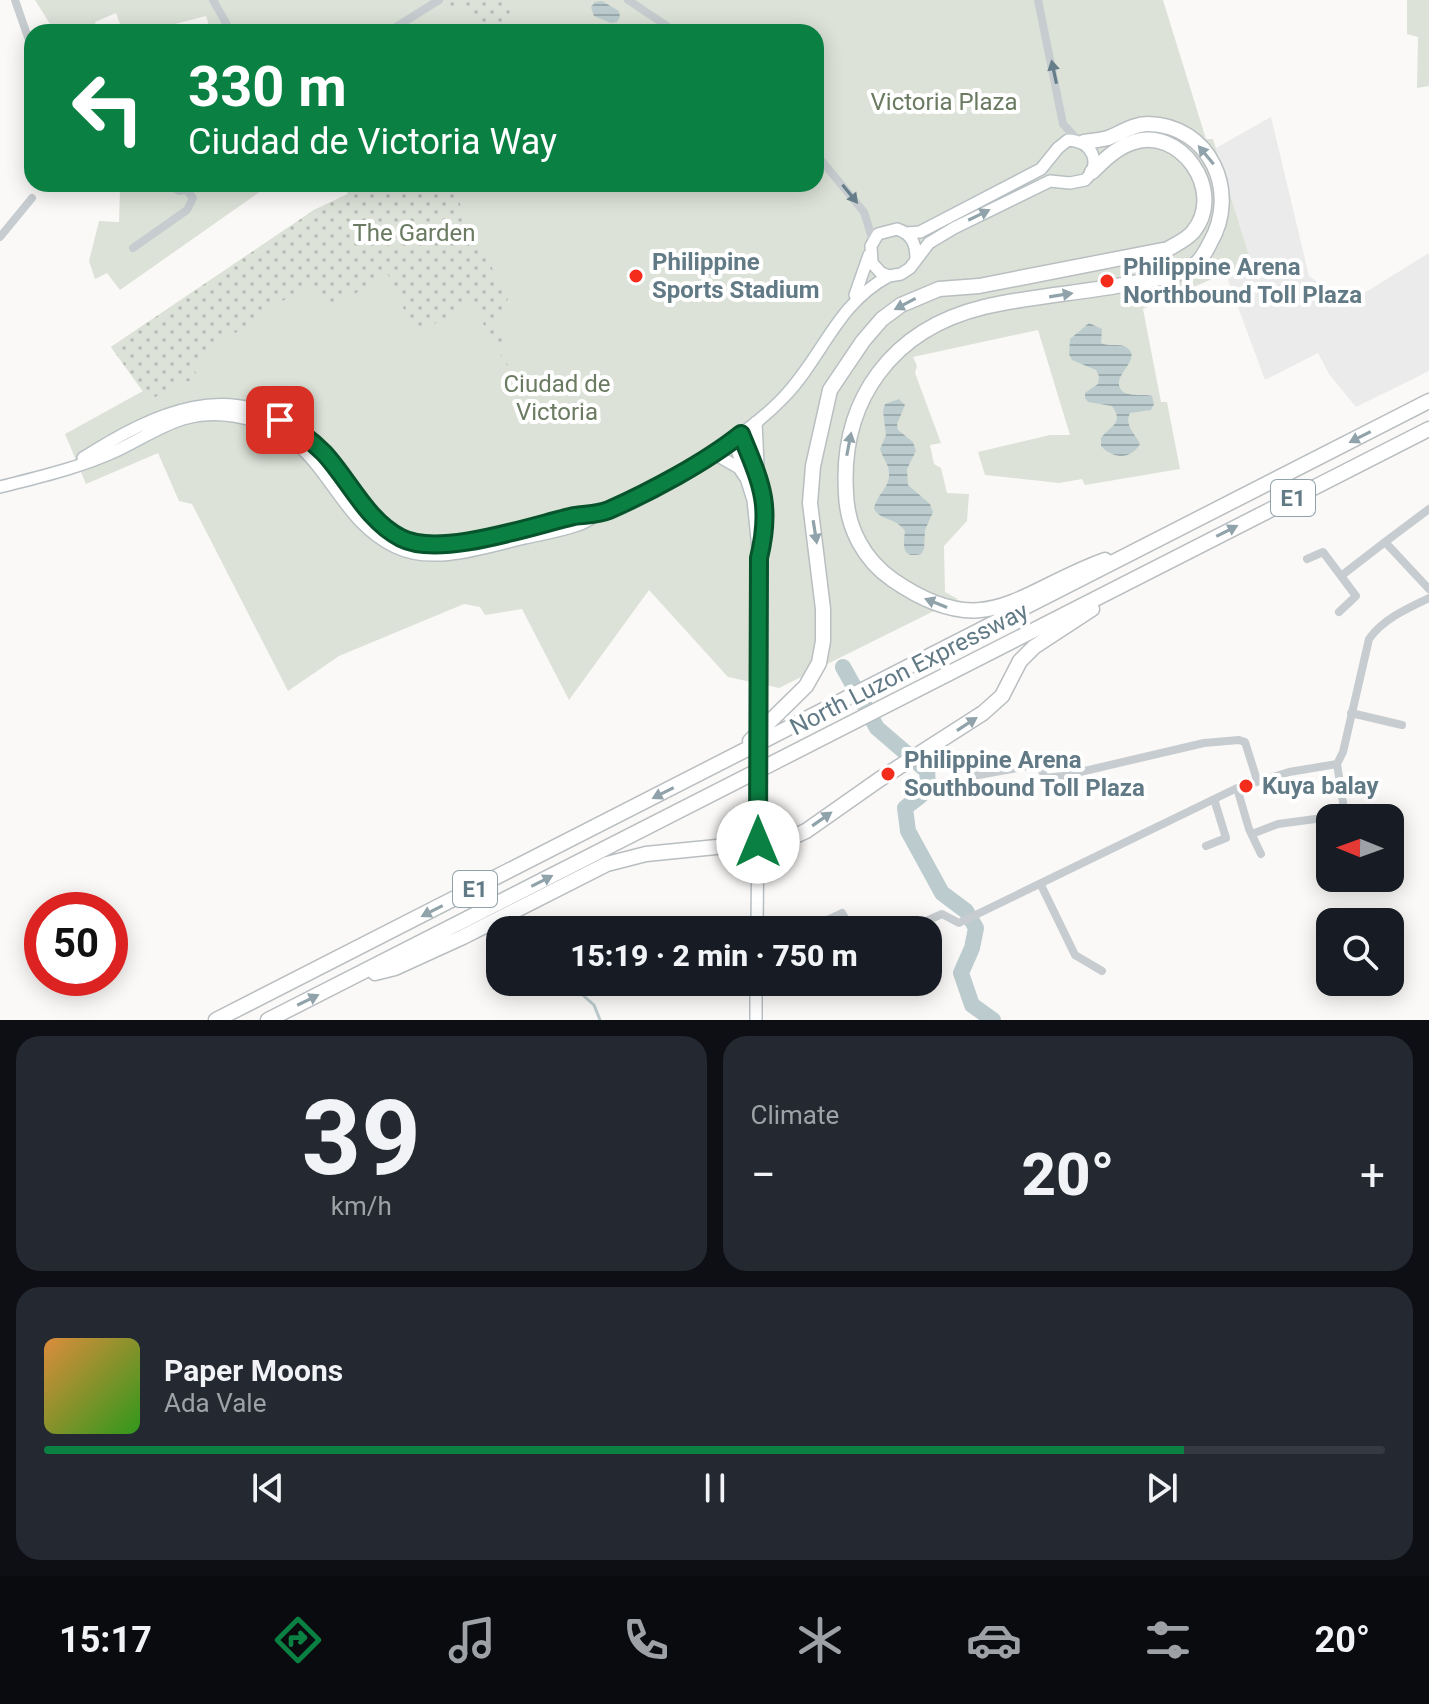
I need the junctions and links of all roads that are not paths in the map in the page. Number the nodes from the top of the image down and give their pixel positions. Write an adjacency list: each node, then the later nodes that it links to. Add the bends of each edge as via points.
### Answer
1 (15, 0): 9 (street)
2 (213, 0): 6 (street)
3 (439, 0): 7 (street)
4 (628, 0): 8 (street)
5 (1038, 0): 10 (street, one-way to 5, via 1063,124)
6 (226, 24)
7 (401, 24)
8 (664, 24)
9 (24, 26)
10 (1081, 141): 12 (main road, via 1094,156); 15 (main road, via 1068,140 1041,169 920,232); 30 (highway, one-way to 10, via 1082,569 1001,608 955,610 884,574 850,522 845,472 862,398 892,355 917,335 984,307 1178,273 1198,262 1210,244 1223,211 1223,195 1212,160 1195,143 1173,129 1146,124)
11 (824, 164): 17 (street, one-way to 17, via 864,212)
12 (1092, 172): 19 (main road, one-way to 12, via 929,243 954,228 1050,181 1080,182); 40 (highway, one-way to 40, via 1134,141 1162,143 1187,159 1202,178 1205,208 1192,233 1168,249 939,289 882,319 830,390 817,441 810,503 823,609 819,663 806,686)
13 (191, 192): 18 (street, via 187,210)
14 (32, 198): 16 (street)
15 (906, 233): 17 (main road, via 886,230); 19 (main road)
16 (0, 237)
17 (871, 246): 20 (main road, via 875,268); 21 (main road)
18 (133, 248)
19 (916, 259): 20 (main road, via 906,272)
20 (889, 276): 21 (main road)
21 (851, 303): 23 (main road, via 784,397)
22 (1429, 401): 30 (highway, North Luzon Expressway / E1, one-way to 30)
23 (756, 422): 25 (main road); 27 (main road)
24 (1429, 429): 33 (highway, North Luzon Expressway / E1, one-way to 24)
25 (738, 437): 26 (main road); 27 (main road)
26 (713, 453): 27 (main road); 28 (main road, via 598,514 471,546 415,544 381,531 307,437 280,420 204,405 172,411 63,471)
27 (753, 478): 49 (main road, bridge, via 759,558)
28 (0, 487)
29 (1429, 509): 31 (street)
30 (1166, 538): 40 (highway, North Luzon Expressway / E1)
31 (1385, 542): 34 (street); 35 (street)
32 (1307, 559): 34 (street, via 1323,552)
33 (1157, 566): 49 (highway, one-way to 33, via 786,840 806,831 983,713 1002,696 1020,661 1034,647); 56 (highway, North Luzon Expressway / E1, one-way to 33)
34 (1341, 576): 37 (street, via 1356,596)
35 (1429, 589)
36 (1429, 598): 38 (street, via 1369,639)
37 (1339, 612)
38 (1351, 713): 39 (street); 41 (street)
39 (1402, 725)
40 (733, 758): 58 (highway, North Luzon Expressway / E1, one-way to 58)
41 (1337, 764): 43 (street); 46 (street)
42 (973, 776): 43 (street, via 1039,764 1045,778 1063,776 1204,743 1239,740)
43 (1257, 780): 44 (street)
44 (1237, 788): 45 (street); 48 (street)
45 (1214, 799): 50 (street, via 1226,838); 52 (street)
46 (1344, 804)
47 (1316, 819): 48 (street)
48 (1252, 834): 51 (street)
49 (758, 842): 53 (main road); 56 (highway, via 646,854 607,864 408,962)
50 (1206, 846)
51 (1261, 854)
52 (1041, 885): 54 (street, via 959,923); 55 (street, via 1075,955)
53 (757, 916)
54 (938, 916)
55 (1102, 971)
56 (348, 981): 59 (highway, North Luzon Expressway / E1, one-way to 56)
57 (756, 996): 60 (main road)
58 (216, 1020)
59 (268, 1020)
60 (756, 1020)

